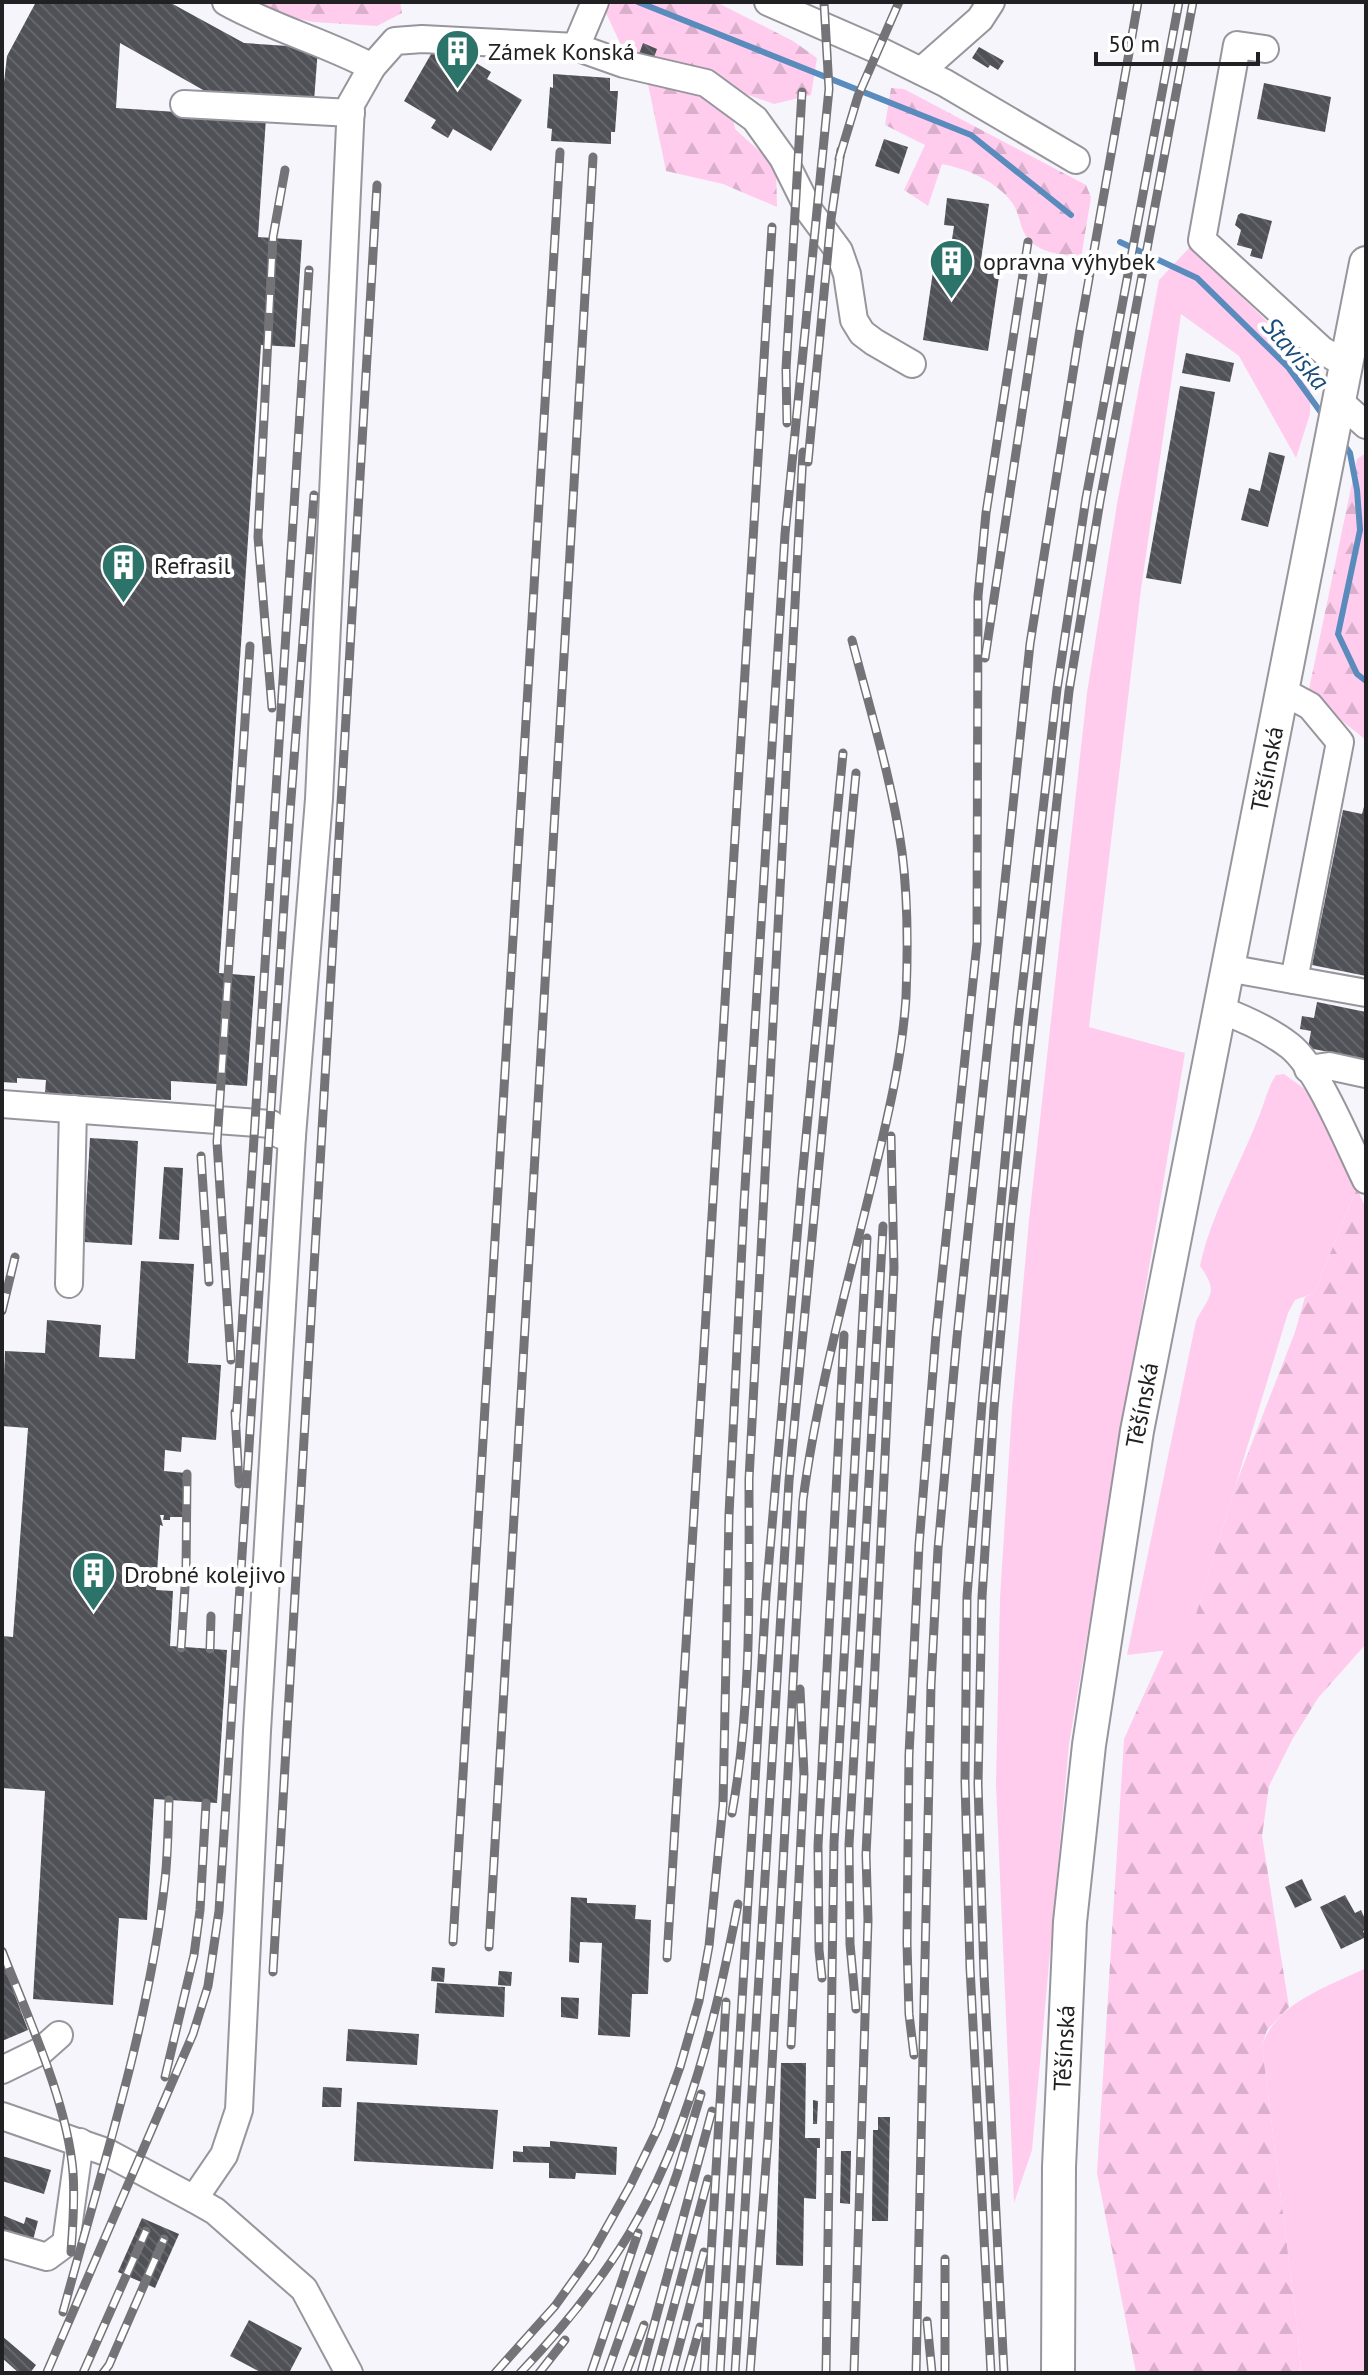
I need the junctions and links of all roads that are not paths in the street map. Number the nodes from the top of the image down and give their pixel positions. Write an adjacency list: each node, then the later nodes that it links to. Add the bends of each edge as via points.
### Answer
1 (226, 2): 7 (street)
2 (768, 2): 8 (street)
3 (991, 2): 8 (street, via 980,19)
4 (594, 4): 5 (street)
5 (576, 47): 7 (street, via 395,41); 13 (street, via 706,83 755,119 839,251 854,320 862,333)
6 (1265, 49): 14 (street, via 1237,45 1202,240 1322,350)
7 (372, 67): 10 (street)
8 (921, 71): 11 (street)
9 (184, 104): 10 (street)
10 (351, 113): 26 (street, via 319,799)
11 (1076, 160)
12 (1366, 263): 14 (main road, Těšínská)
13 (912, 364)
14 (1347, 365): 15 (main road, Těšínská)
15 (1340, 402): 16 (street); 17 (main road, Těšínská)
16 (1366, 425)
17 (1282, 691): 18 (main road, Těšínská); 19 (street, via 1310,706 1340,742)
18 (1227, 968): 19 (street); 21 (main road, Těšínská)
19 (1294, 980): 20 (street)
20 (1366, 993)
21 (1218, 1009): 22 (street, via 1292,1047); 36 (main road, Těšínská, via 1137,1431 1089,1745 1069,1937 1059,2167)
22 (1308, 1069): 23 (street, via 1329,1066); 27 (street)
23 (1366, 1074)
24 (2, 1104): 25 (street)
25 (73, 1109): 26 (street, via 271,1124 281,1135); 28 (street)
26 (292, 1136): 33 (street, via 239,2110 224,2155)
27 (1366, 1180)
28 (69, 1284)
29 (59, 2035): 30 (street, via 41,2051)
30 (2, 2070)
31 (2, 2116): 32 (street)
32 (80, 2142): 33 (street); 34 (street, via 66,2243 47,2257)
33 (194, 2199): 35 (street, via 215,2211 304,2289)
34 (2, 2244)
35 (349, 2373)
36 (1058, 2373)

